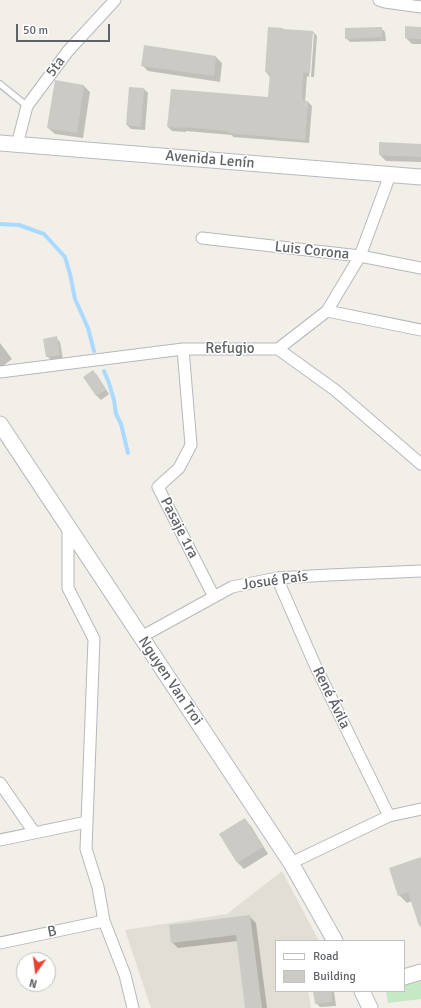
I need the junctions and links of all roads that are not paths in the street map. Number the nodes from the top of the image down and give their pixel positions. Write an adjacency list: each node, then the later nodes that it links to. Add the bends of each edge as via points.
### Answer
1 (115, 0): 5 (street, 5ta, via 68,51)
2 (379, 0): 3 (street)
3 (421, 7)
4 (0, 84): 5 (lane)
5 (27, 106): 7 (street, 5ta)
6 (0, 143): 7 (street, Avenida Lenín)
7 (17, 145): 8 (street, Avenida Lenín)
8 (390, 175): 9 (street, Avenida Lenín); 11 (street)
9 (421, 177)
10 (202, 238): 11 (street, Luis Corona)
11 (360, 256): 12 (street, Luis Corona); 13 (street)
12 (421, 268)
13 (327, 311): 14 (street); 16 (street)
14 (421, 330)
15 (183, 349): 16 (street, Refugio); 17 (street, Refugio); 23 (street, Pasaje 1ra, via 191,445 179,468 158,487)
16 (278, 349): 19 (street, via 335,390)
17 (0, 372)
18 (0, 424): 20 (street, Nguyen Van Troi)
19 (421, 464)
20 (68, 526): 24 (street, Nguyen Van Troi); 28 (street, via 68,588 94,639)
21 (421, 571): 22 (street, Josué País)
22 (277, 578): 23 (street, Josué País, via 232,587); 27 (street, René Ávila, via 315,665)
23 (214, 597): 24 (street, Josué País)
24 (141, 637): 31 (street, Nguyen Van Troi)
25 (0, 783): 29 (street)
26 (421, 809): 27 (street)
27 (389, 816): 31 (street)
28 (87, 822): 29 (street); 32 (street, via 86,849 98,887)
29 (34, 832): 30 (street)
30 (0, 840)
31 (291, 863): 33 (street, Nguyen Van Troi)
32 (104, 921): 34 (street, B); 38 (street, via 125,975)
33 (334, 940)
34 (0, 943)
35 (421, 972): 36 (street)
36 (405, 977)
37 (362, 992): 39 (street)
38 (133, 1008)
39 (370, 1008)

